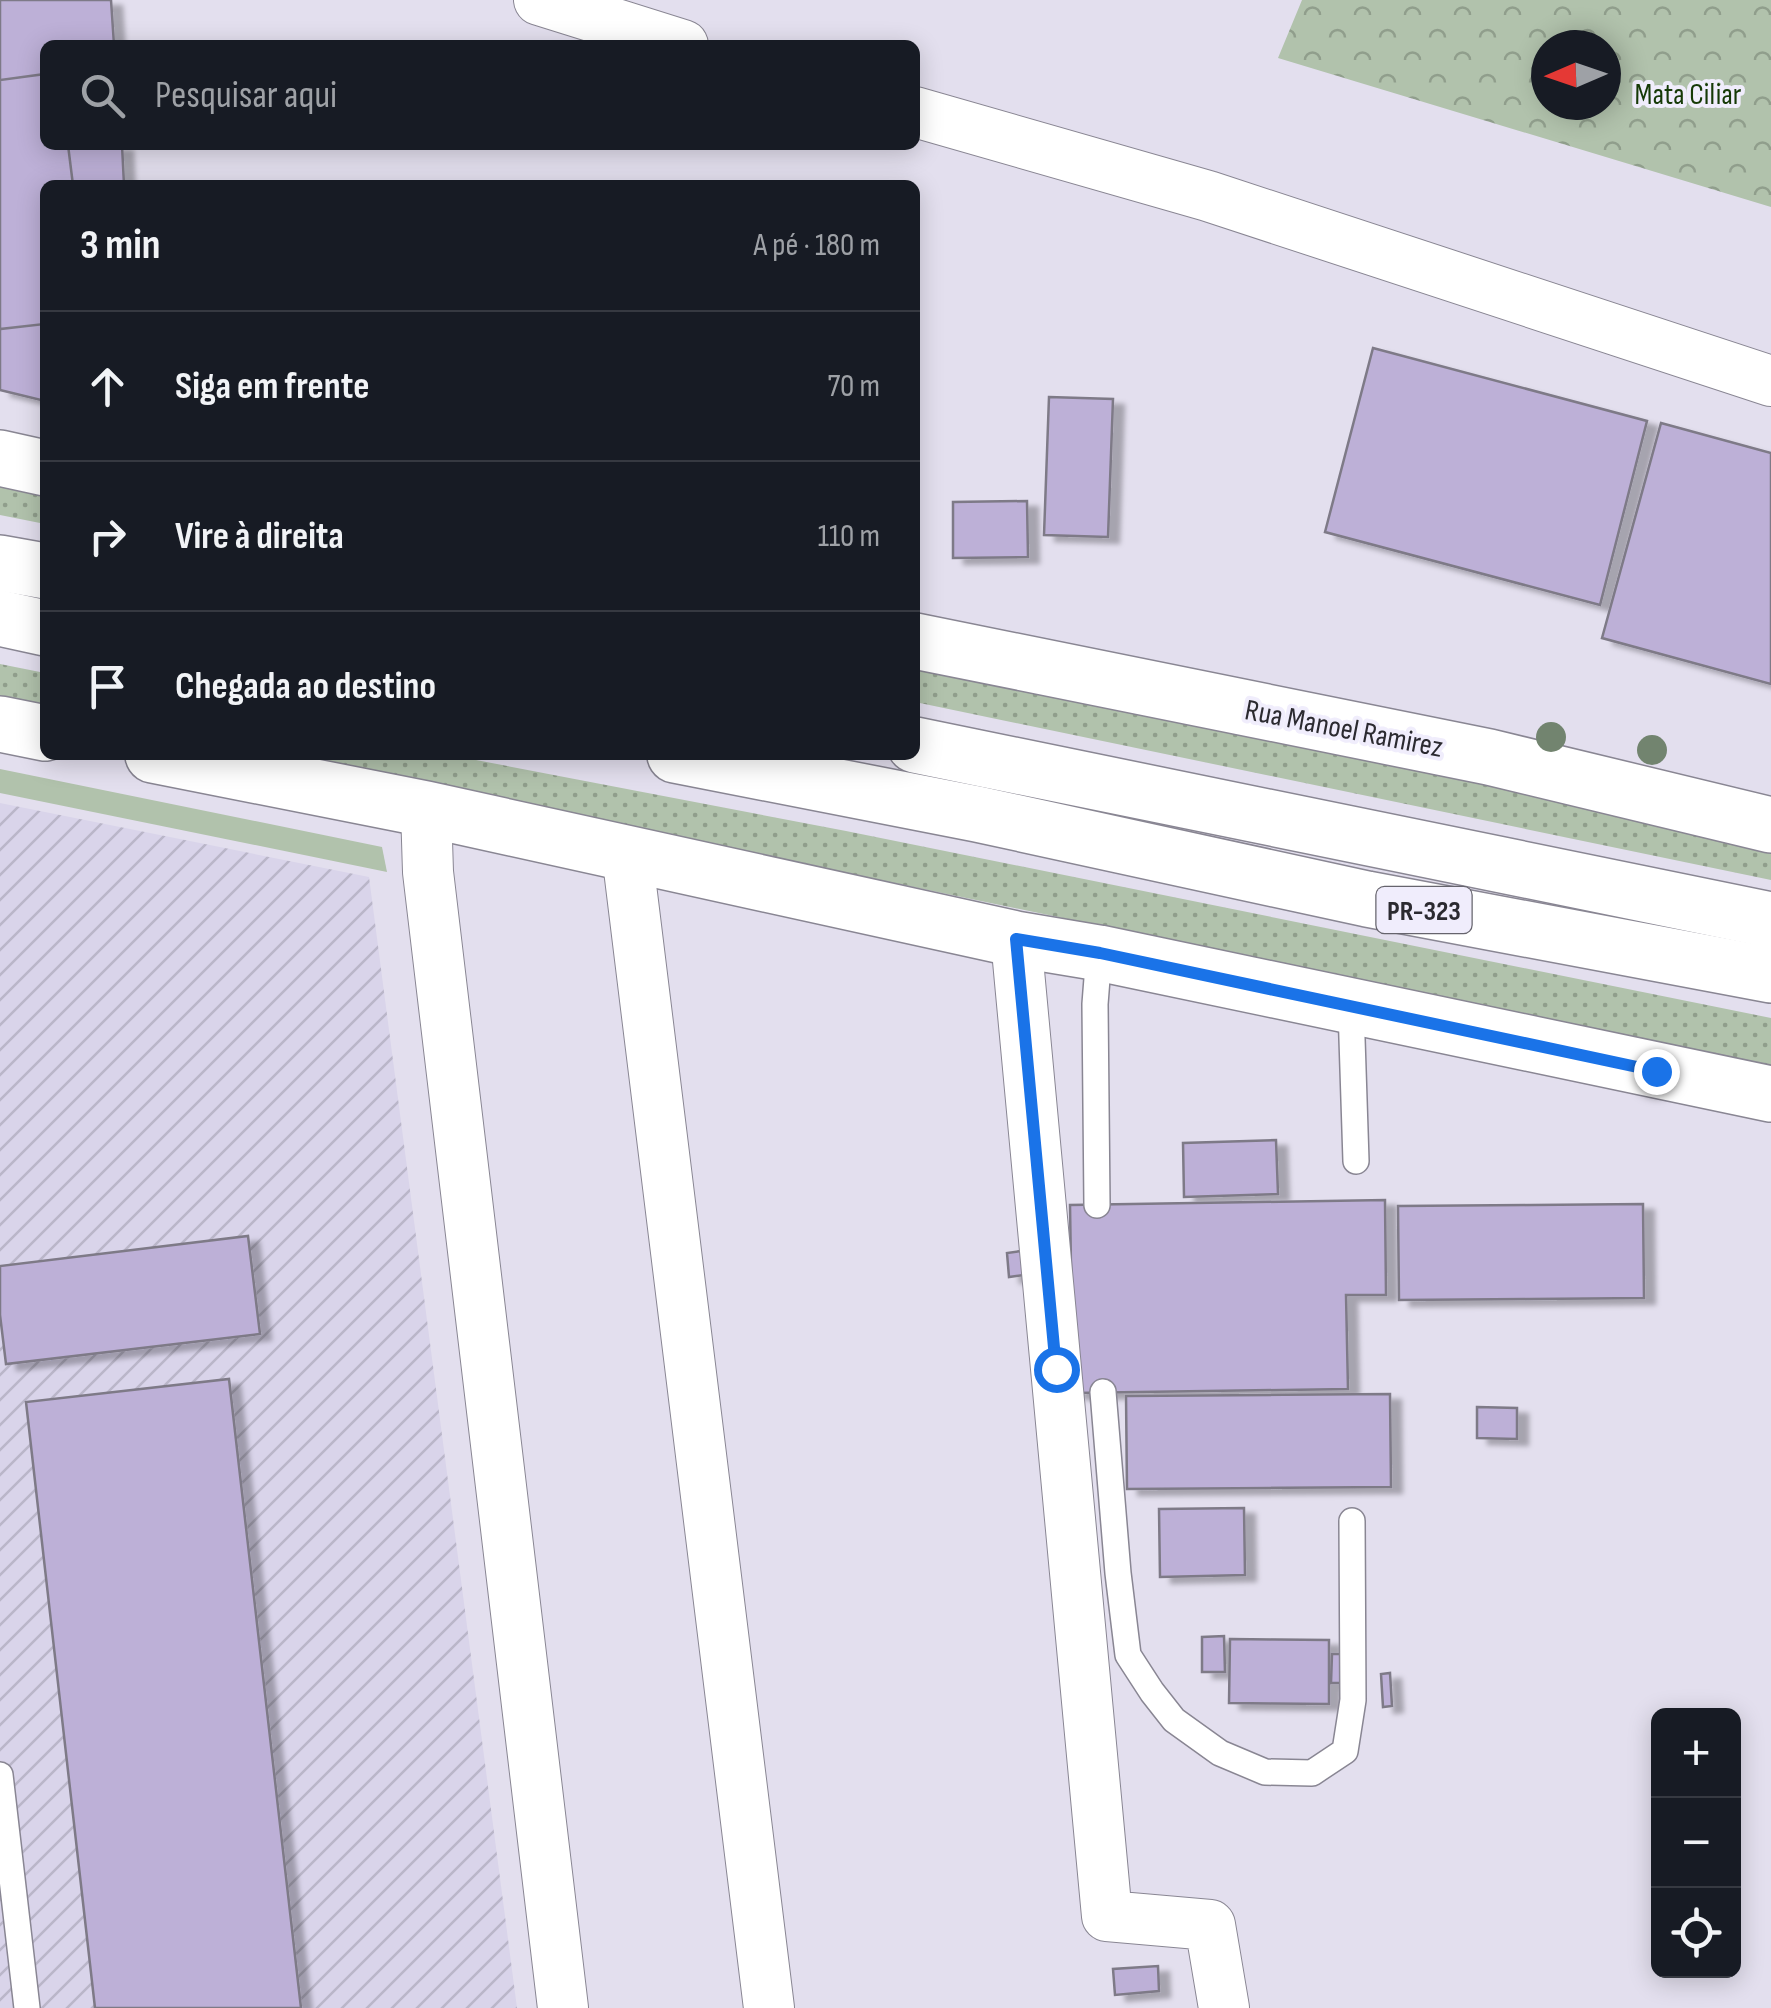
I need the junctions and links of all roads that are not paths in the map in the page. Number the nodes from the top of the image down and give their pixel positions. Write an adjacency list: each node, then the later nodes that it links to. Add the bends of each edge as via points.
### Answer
1 (539, 0): 2 (street)
2 (667, 40)
3 (920, 113): 4 (street, via 1208,196)
4 (1771, 381)
5 (0, 458): 6 (main road)
6 (40, 467)
7 (0, 563): 8 (main road)
8 (40, 570)
9 (0, 618): 10 (main road)
10 (40, 627)
11 (920, 642): 18 (main road, Rua Manoel Ramirez, via 1489,757)
12 (0, 724): 13 (main road)
13 (40, 733)
14 (920, 746): 20 (main road, PR-323)
15 (178, 760): 17 (main road)
16 (700, 760): 23 (main road, PR-323)
17 (426, 809): 19 (main road); 32 (street, via 428,872)
18 (1771, 826)
19 (627, 853): 21 (main road); 33 (street)
20 (1771, 920)
21 (1016, 939): 22 (main road); 34 (street, via 1107,1916 1210,1925)
22 (1100, 953): 24 (main road); 27 (lane)
23 (1771, 976)
24 (1351, 1008): 25 (main road); 26 (lane)
25 (1771, 1094)
26 (1356, 1161)
27 (1097, 1205)
28 (1103, 1392): 29 (lane, via 1128,1655 1174,1720 1220,1752 1265,1772 1312,1772 1346,1751 1353,1700)
29 (1352, 1521)
30 (0, 1775): 31 (lane)
31 (27, 2008)
32 (563, 2008)
33 (769, 2008)
34 (1224, 2008)

